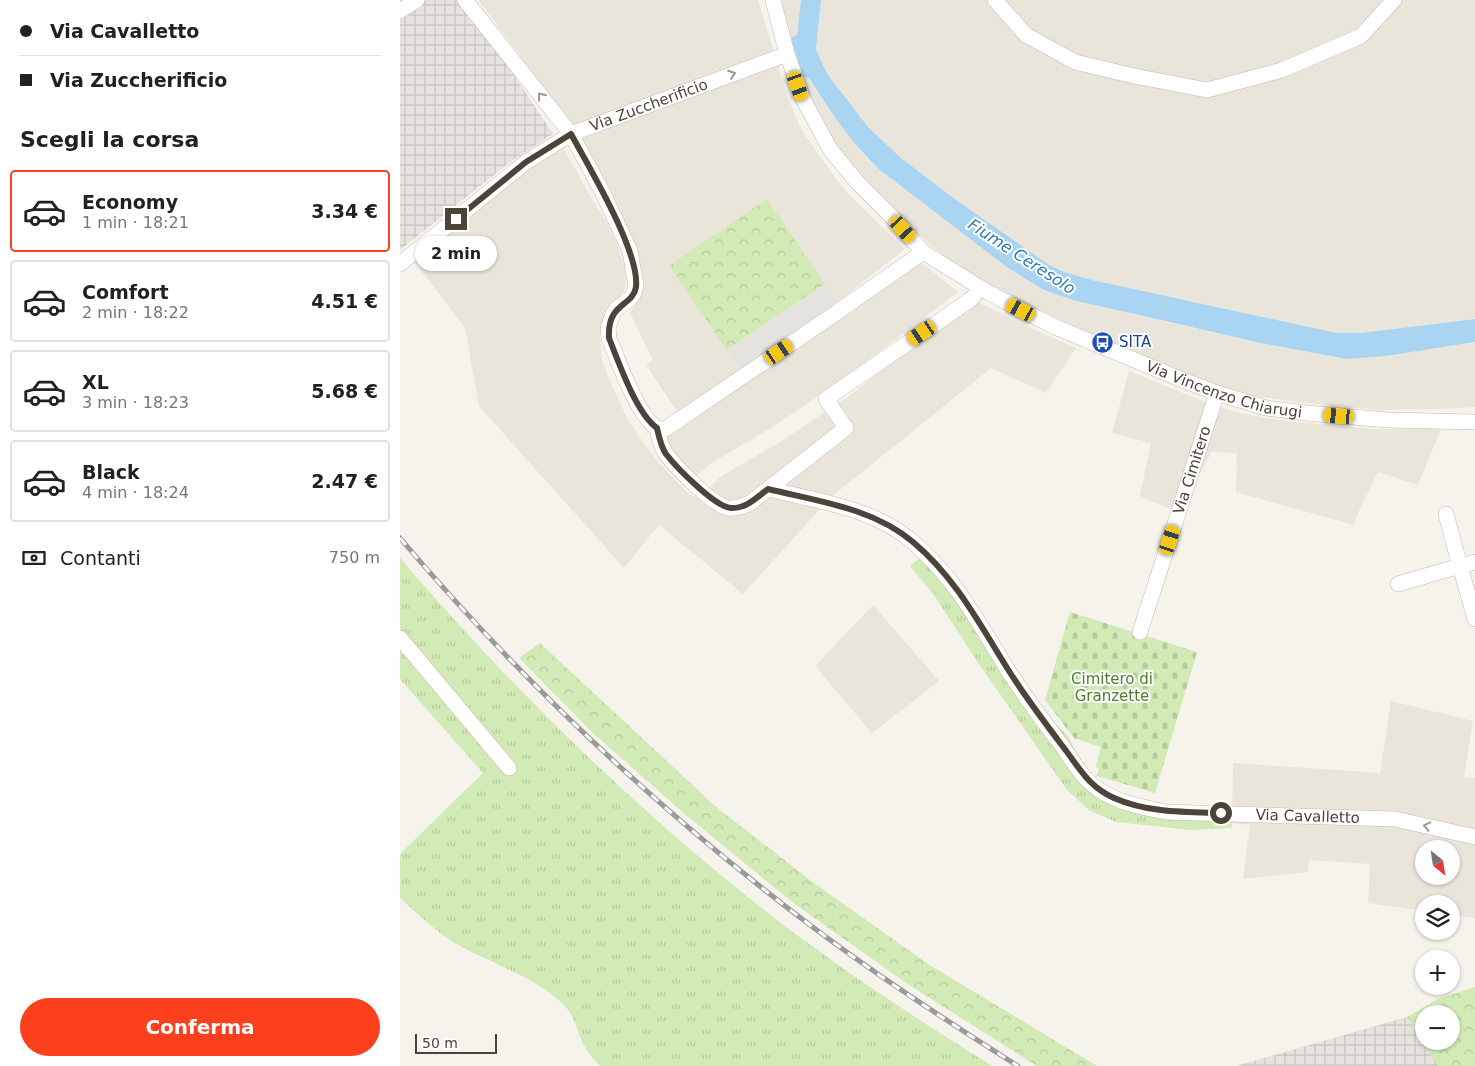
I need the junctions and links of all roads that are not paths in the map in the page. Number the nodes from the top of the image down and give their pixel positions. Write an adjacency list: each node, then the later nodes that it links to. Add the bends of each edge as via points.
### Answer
1 (417, 0): 6 (street)
2 (465, 0): 8 (street, one-way to 2)
3 (773, 0): 7 (street, Via Vincenzo Chiarugi)
4 (995, 0): 5 (street, via 1026,34 1075,62 1207,90 1282,70 1361,36)
5 (1394, 0)
6 (400, 11)
7 (787, 54): 8 (street, Via Zuccherificio, one-way to 7); 9 (street, Via Vincenzo Chiarugi, via 804,101 830,149)
8 (571, 134): 10 (street, Via Zuccherificio, via 526,162); 14 (street, via 630,251 636,286 630,299 613,314 608,328 609,338 635,398)
9 (922, 252): 11 (street, Via Vincenzo Chiarugi); 14 (street, via 667,428)
10 (400, 264)
11 (981, 288): 12 (street, Via Vincenzo Chiarugi, via 1053,326); 15 (street, via 970,300 826,399 846,428)
12 (1218, 393): 13 (street, Via Vincenzo Chiarugi, via 1266,408 1306,413); 21 (street, Via Cimitero)
13 (1471, 423)
14 (657, 428): 15 (street, via 665,453 718,504 727,508 741,507)
15 (768, 489): 24 (street, Via Cavalletto, one-way to 15, via 1395,819 1166,812 1113,798 1084,777 1015,681 966,601 912,541 886,524 857,512)
16 (1446, 514): 18 (street)
17 (1475, 562): 18 (street)
18 (1460, 566): 19 (street); 20 (street)
19 (1398, 584)
20 (1475, 619)
21 (1140, 632)
22 (400, 638): 23 (street)
23 (509, 768)
24 (1475, 837)

